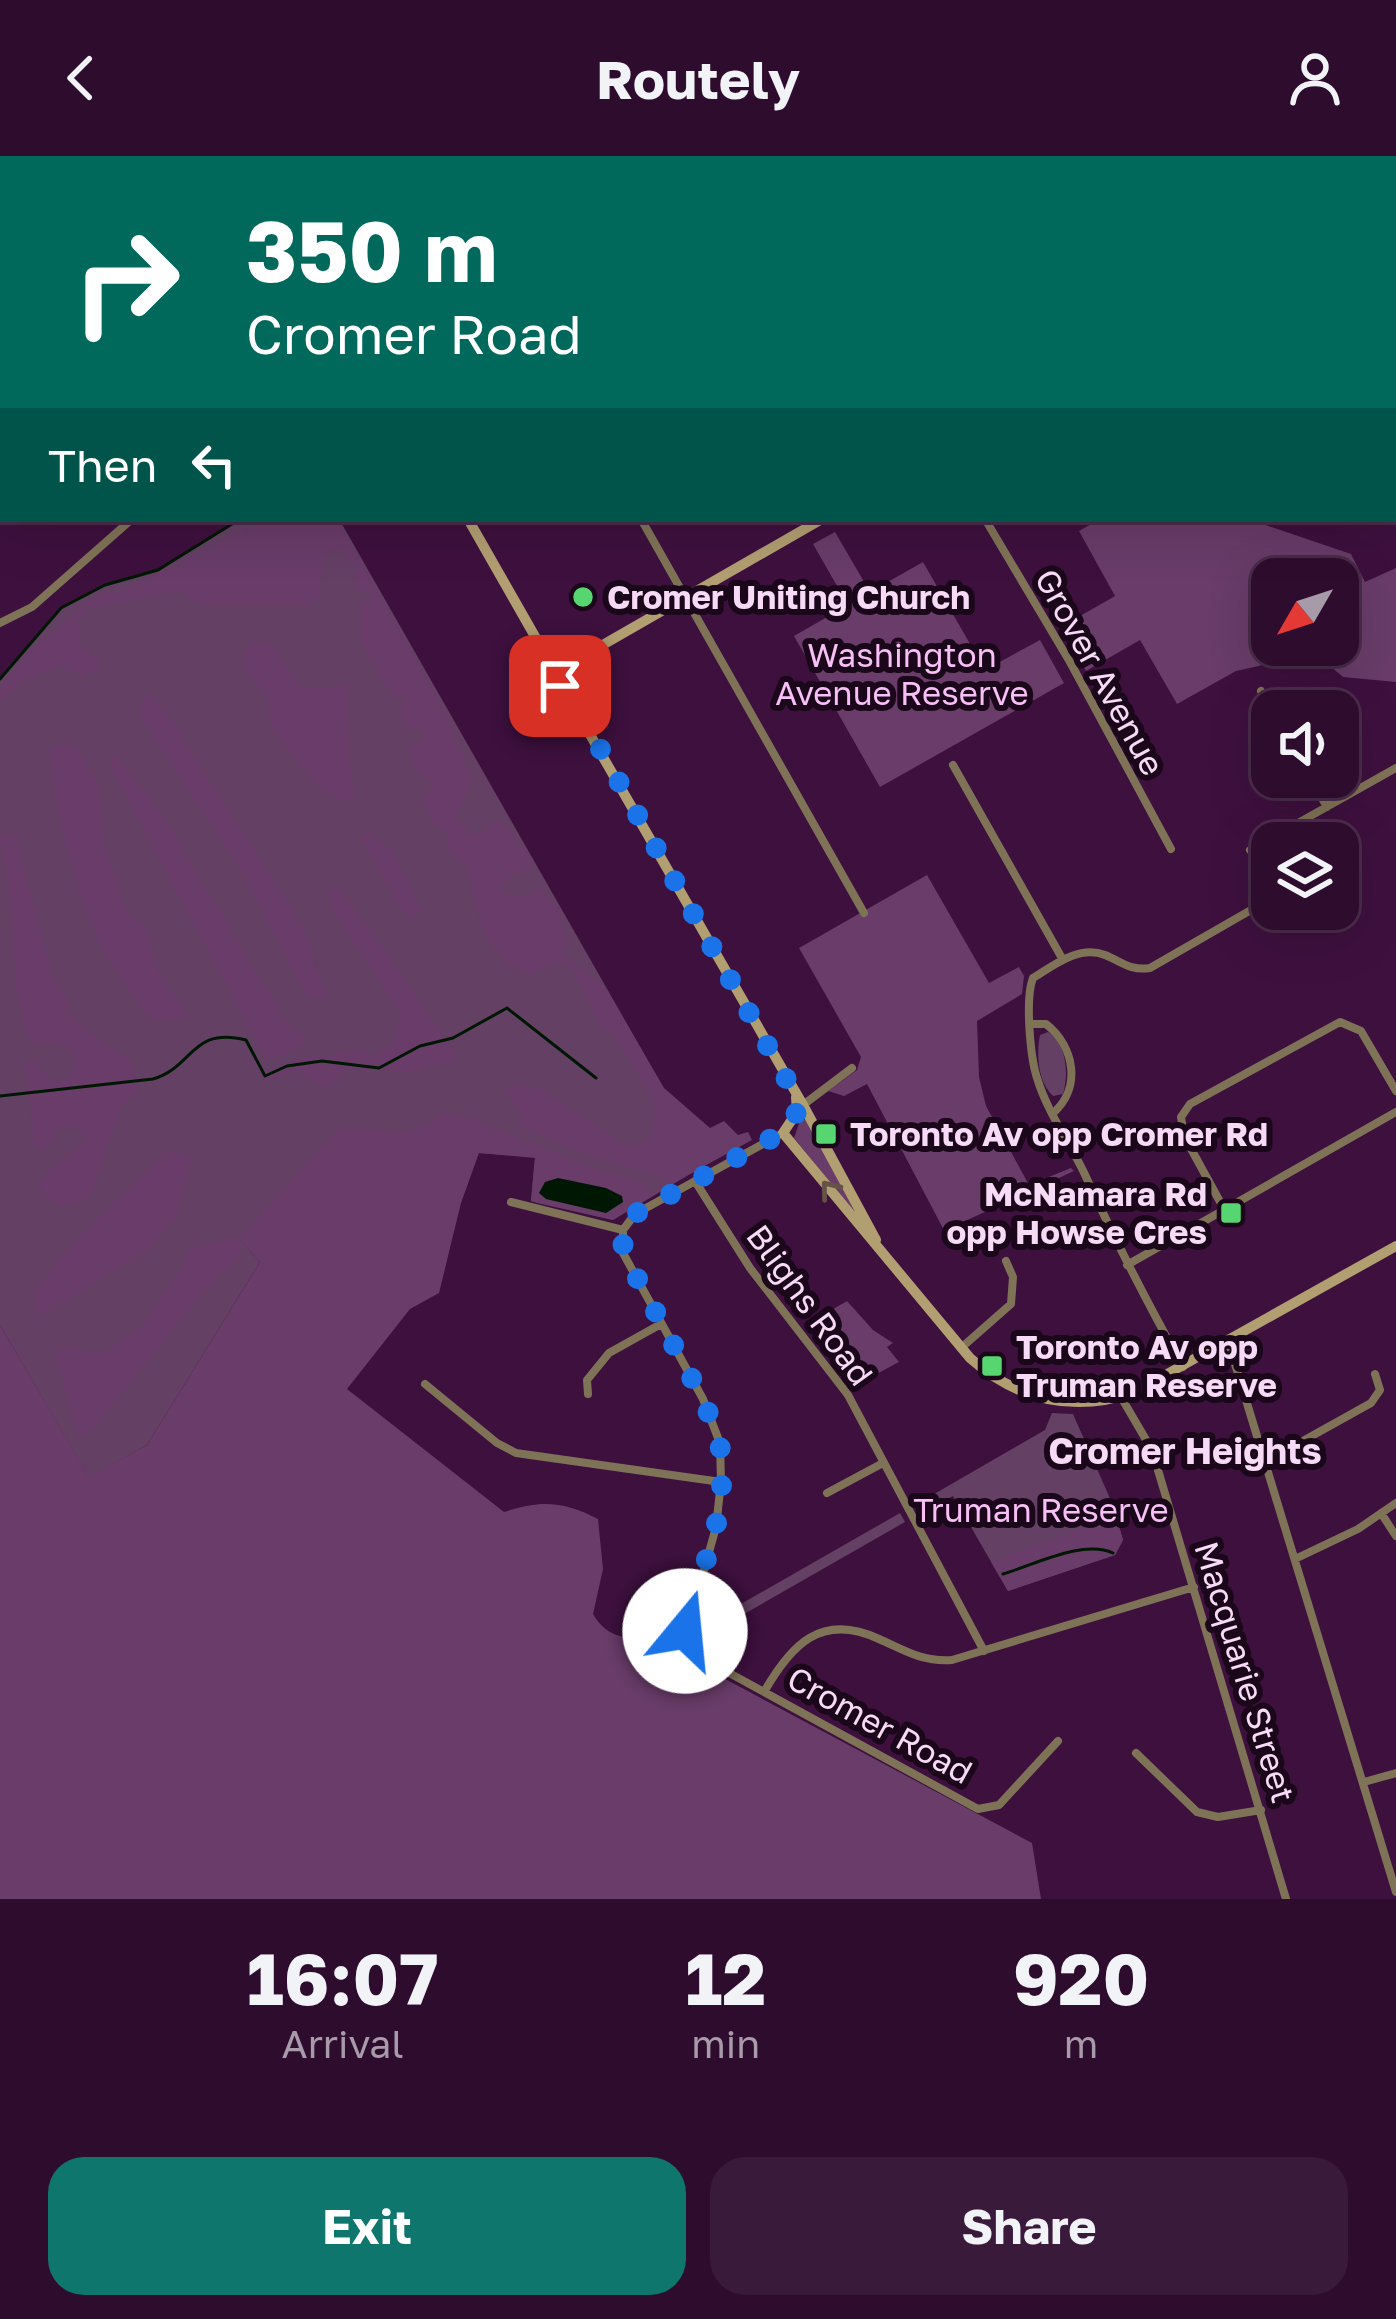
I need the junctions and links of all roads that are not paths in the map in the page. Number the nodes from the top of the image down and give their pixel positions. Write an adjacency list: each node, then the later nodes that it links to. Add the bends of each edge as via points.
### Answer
1 (129, 522): 7 (street, via 32,607)
2 (470, 522): 8 (street)
3 (643, 522): 6 (street)
4 (813, 522): 6 (street)
5 (988, 522): 14 (street, Grover Avenue)
6 (686, 597): 8 (street); 16 (street)
7 (0, 623)
8 (559, 671): 21 (street)
9 (953, 765): 17 (street)
10 (1396, 768): 12 (street)
11 (1323, 798): 12 (street)
12 (1328, 807): 13 (street)
13 (1305, 822)
14 (1171, 849)
15 (1251, 910): 17 (street, via 1150,968 1132,969 1098,952)
16 (864, 913)
17 (1063, 960): 18 (street, via 1034,978)
18 (1031, 1024): 23 (street, via 1035,1073); 23 (street, via 1060,1035 1071,1060 1072,1083)
19 (852, 1068): 21 (street)
20 (1396, 1091): 27 (street, via 1361,1030 1335,1022 1190,1104 1181,1117 1184,1136)
21 (800, 1101): 24 (street); 29 (street)
22 (1396, 1112): 27 (street)
23 (1052, 1114): 32 (street)
24 (783, 1132): 25 (street); 29 (street, one-way to 24)
25 (695, 1181): 28 (street); 44 (street, Blighs Road, via 750,1268 837,1377)
26 (512, 1202): 28 (street)
27 (1224, 1209): 32 (street)
28 (623, 1229): 33 (street, Cromer Road, via 623,1252)
29 (878, 1244): 35 (street)
30 (1396, 1246): 34 (street)
31 (1006, 1261): 35 (street, via 1011,1304)
32 (1127, 1265): 36 (street)
33 (661, 1324): 39 (street, via 609,1353); 45 (street, Cromer Road, via 712,1420)
34 (1228, 1341): 36 (street); 43 (street)
35 (961, 1348): 42 (street, via 991,1376 1035,1397 1078,1404)
36 (1183, 1367): 42 (street)
37 (1375, 1374): 43 (street, via 1379,1390 1371,1403)
38 (576, 1378): 39 (street)
39 (587, 1380): 41 (street)
40 (424, 1384): 45 (street, via 517,1453)
41 (588, 1394)
42 (1121, 1397): 51 (street, Macquarie Street, via 1152,1450)
43 (1265, 1462): 50 (street)
44 (884, 1463): 46 (street); 52 (street, Blighs Road)
45 (722, 1482): 53 (street, Cromer Road, via 685,1639 700,1658)
46 (827, 1493)
47 (1396, 1503): 48 (street)
48 (1382, 1514): 49 (street); 50 (street)
49 (1396, 1536)
50 (1295, 1559): 57 (street)
51 (1194, 1587): 52 (street); 58 (street, Macquarie Street)
52 (984, 1651): 53 (street, via 933,1661 862,1632 824,1631 789,1654)
53 (764, 1692): 54 (street, Cromer Road, via 978,1809 999,1804)
54 (1058, 1741)
55 (1136, 1753): 58 (street, via 1197,1812)
56 (1396, 1773): 57 (street)
57 (1364, 1782): 59 (street)
58 (1262, 1810): 60 (street, Macquarie Street)
59 (1396, 1888)
60 (1286, 1899)

